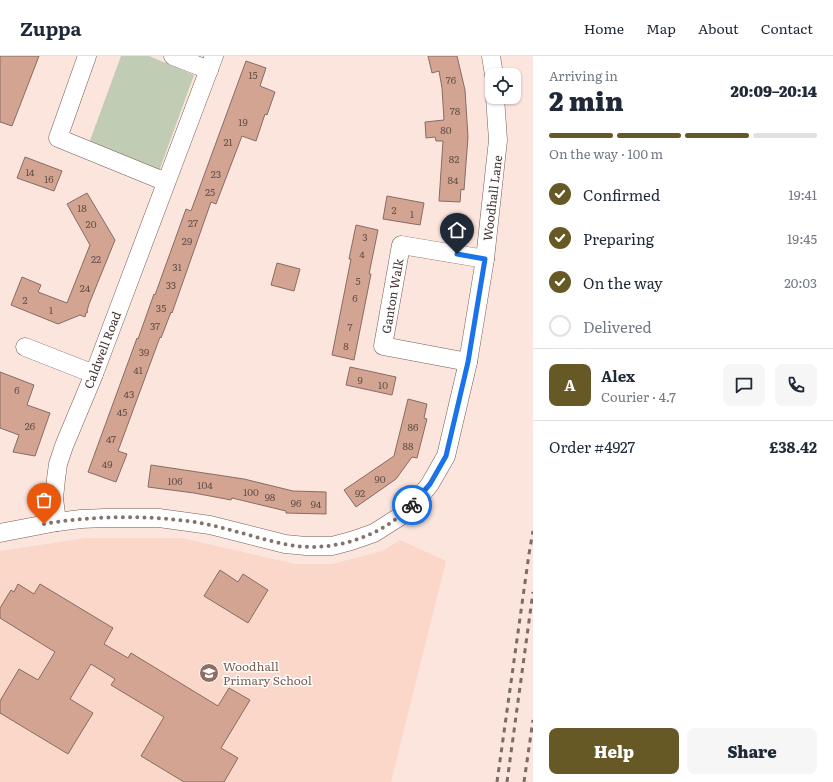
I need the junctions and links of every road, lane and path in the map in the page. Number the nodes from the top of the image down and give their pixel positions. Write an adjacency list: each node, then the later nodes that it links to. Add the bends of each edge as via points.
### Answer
1 (87, 56): 7 (street, via 58,138)
2 (173, 56): 4 (street, Caldwell Road)
3 (491, 56): 5 (street)
4 (211, 63): 7 (street, Caldwell Road)
5 (493, 68)
6 (495, 104): 8 (street, Woodhall Lane, via 498,140)
7 (166, 182): 11 (street, Caldwell Road)
8 (485, 259): 10 (street, Woodhall Lane); 10 (street, Ganton Walk, via 401,245 383,346)
9 (25, 347): 11 (street)
10 (468, 362): 12 (street, Woodhall Lane, via 446,456 419,498 404,514 374,533 332,546 306,546 285,544 180,520 105,518)
11 (94, 374): 12 (street, Caldwell Road, via 58,464 54,498)
12 (56, 522): 13 (street, Woodhall Lane)
13 (0, 533)

